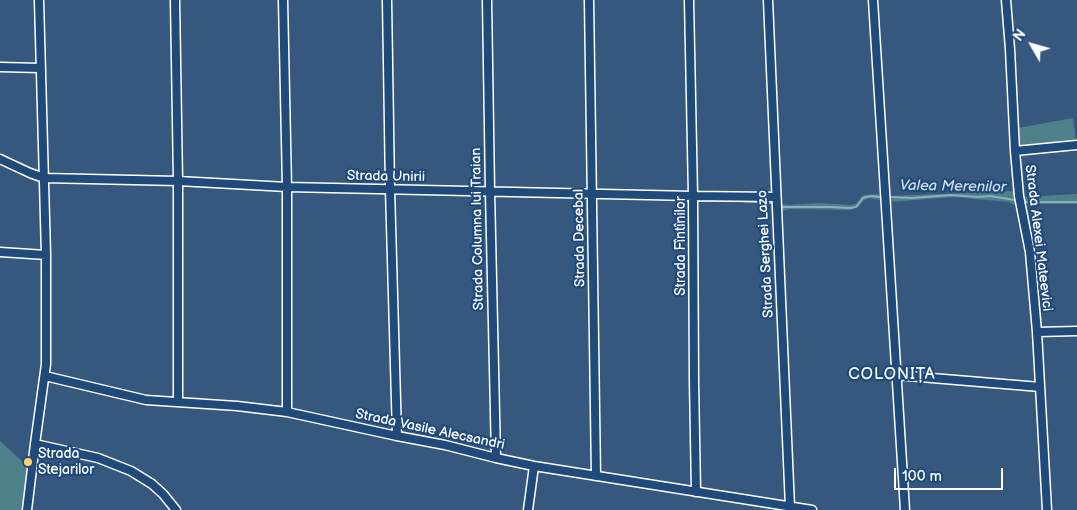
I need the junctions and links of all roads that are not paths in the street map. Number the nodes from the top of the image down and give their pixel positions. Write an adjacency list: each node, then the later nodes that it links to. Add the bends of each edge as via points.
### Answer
1 (39, 0): 12 (street)
2 (175, 0): 17 (street)
3 (283, 0): 18 (street)
4 (387, 0): 19 (street)
5 (487, 0): 20 (street, Strada Columna lui Traian)
6 (589, 0): 21 (street, Strada Decebal)
7 (689, 0): 22 (street, Strada Fîntînilor)
8 (768, 0): 23 (street, Strada Serghei Lazo)
9 (873, 0): 28 (street)
10 (1006, 0): 14 (street, Strada Alexei Mateevici)
11 (0, 67): 12 (street)
12 (40, 68): 16 (street)
13 (1077, 145): 14 (street)
14 (1015, 151): 27 (street, Strada Alexei Mateevici, via 1019,196 1030,252)
15 (0, 159): 16 (street, Strada Unirii)
16 (44, 178): 17 (street, Strada Unirii); 25 (street)
17 (178, 181): 18 (street, Strada Unirii); 31 (street)
18 (287, 187): 19 (street, Strada Unirii); 32 (street)
19 (390, 189): 20 (street, Strada Unirii); 33 (street)
20 (490, 191): 21 (street, Strada Unirii); 35 (street, Strada Columna lui Traian)
21 (591, 193): 22 (street, Strada Unirii); 37 (street, Strada Decebal)
22 (693, 196): 23 (street, Strada Unirii); 38 (street, Strada Fîntînilor)
23 (775, 197): 39 (street, Strada Serghei Lazo)
24 (0, 252): 25 (street)
25 (46, 255): 29 (street)
26 (1077, 331): 27 (street)
27 (1037, 332): 30 (street, Strada Alexei Mateevici)
28 (896, 375): 30 (street); 44 (street)
29 (44, 376): 31 (street, Strada Vasile Alecsandri, via 146,400); 34 (street)
30 (1040, 387): 45 (street, Strada Alexei Mateevici)
31 (178, 402): 32 (street, Strada Vasile Alecsandri)
32 (287, 412): 33 (street, Strada Vasile Alecsandri)
33 (397, 436): 35 (street, Strada Vasile Alecsandri)
34 (35, 444): 40 (street); 41 (street, via 98,458 131,471 152,484)
35 (496, 458): 36 (street, Strada Vasile Alecsandri)
36 (534, 466): 37 (street, Strada Vasile Alecsandri); 42 (street)
37 (596, 476): 38 (street, Strada Vasile Alecsandri)
38 (696, 492): 39 (street, Strada Vasile Alecsandri)
39 (790, 507): 43 (street, Strada Vasile Alecsandri)
40 (28, 510)
41 (176, 510)
42 (528, 510)
43 (812, 510)
44 (905, 510)
45 (1047, 510)

